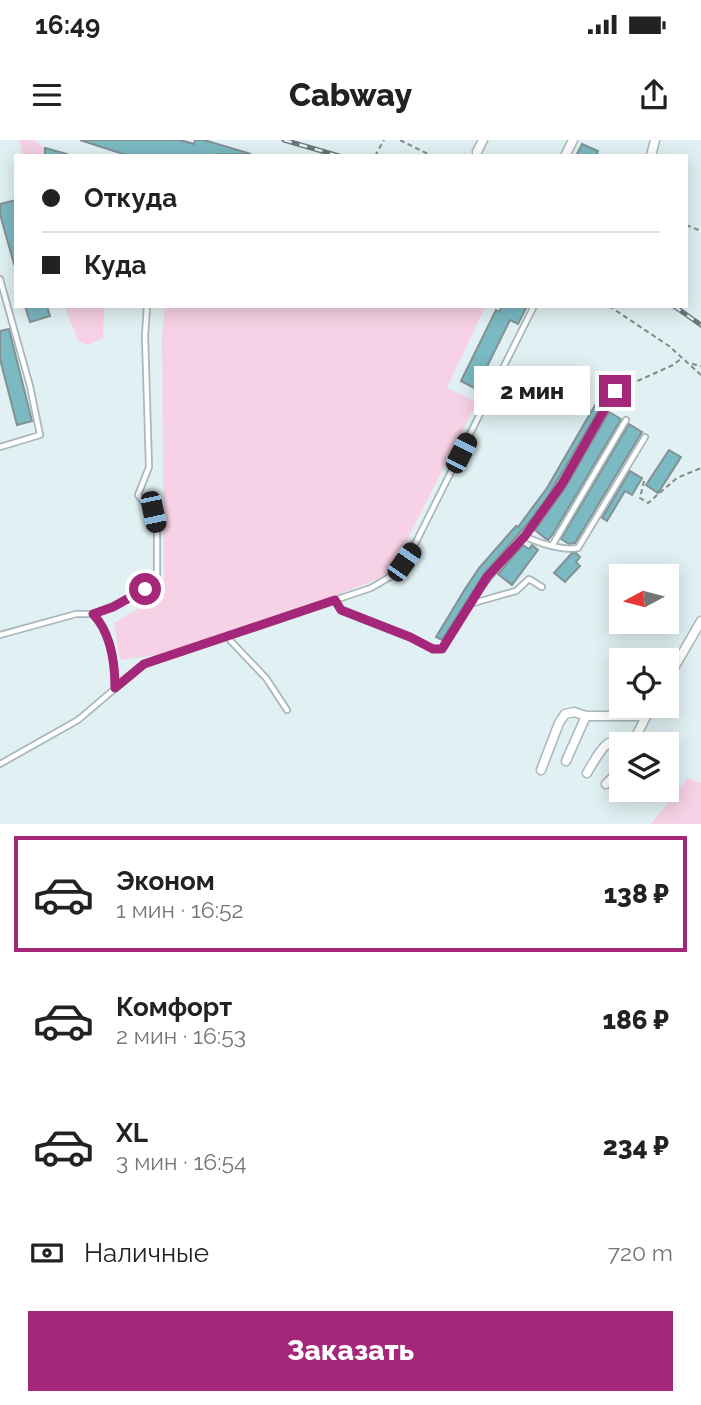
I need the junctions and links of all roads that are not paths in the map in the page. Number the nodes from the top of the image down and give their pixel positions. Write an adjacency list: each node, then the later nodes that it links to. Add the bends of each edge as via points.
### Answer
1 (483, 140): 2 (street)
2 (478, 152)
3 (0, 279): 9 (lane, via 40,435)
4 (147, 308): 15 (lane, via 149,467 138,495 153,512 157,579)
5 (533, 308): 13 (lane, via 412,550 395,575)
6 (615, 391): 10 (lane, via 562,484)
7 (626, 420): 11 (lane)
8 (645, 437): 11 (lane, via 578,548 567,550)
9 (0, 447)
10 (525, 536): 11 (lane, via 537,544); 14 (lane, via 487,577)
11 (553, 544)
12 (541, 587): 14 (lane, via 529,579 516,591)
13 (335, 600): 14 (lane, via 341,610 433,649 442,649); 18 (lane)
14 (470, 604)
15 (93, 614): 17 (lane, via 76,614); 20 (lane, via 103,625 115,667)
16 (701, 621): 19 (street)
17 (0, 635)
18 (227, 637): 20 (lane, via 144,664); 21 (lane, via 266,678)
19 (679, 659)
20 (115, 688): 26 (lane, via 78,720)
21 (287, 710)
22 (586, 716): 23 (street); 25 (street); 27 (street, via 565,714)
23 (609, 716)
24 (609, 743): 28 (street)
25 (566, 761)
26 (0, 764)
27 (541, 770)
28 (587, 773)
29 (609, 781): 30 (street)
30 (606, 784)

